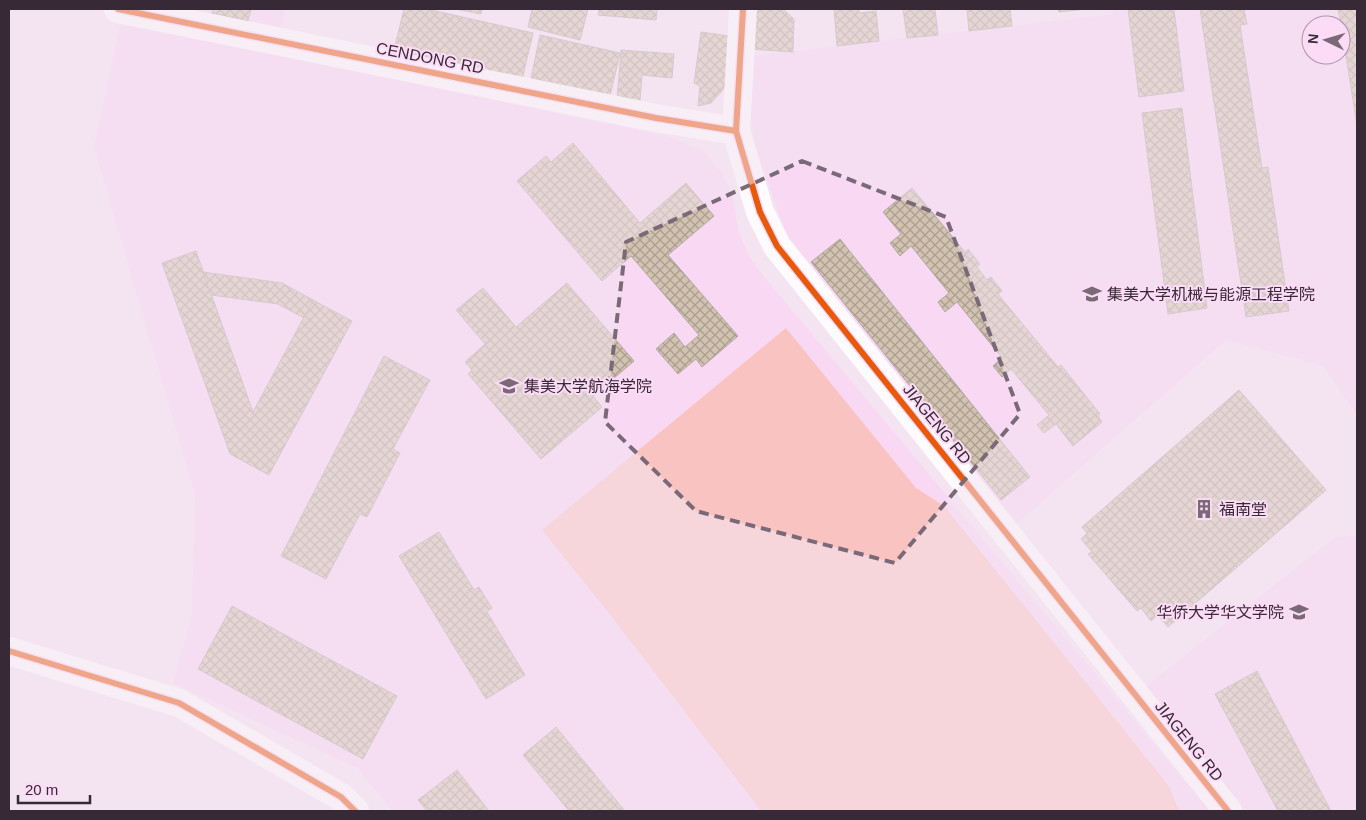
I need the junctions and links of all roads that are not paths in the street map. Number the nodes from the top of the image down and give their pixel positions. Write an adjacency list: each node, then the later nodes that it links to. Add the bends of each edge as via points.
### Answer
1 (118, 9): 3 (street, CENDONG RD, via 656,118)
2 (743, 9): 3 (street, JIAGENG RD)
3 (736, 131): 6 (street, JIAGENG RD, via 760,212 777,246)
4 (9, 651): 5 (street, via 179,703 341,797)
5 (355, 811)
6 (1228, 811)

